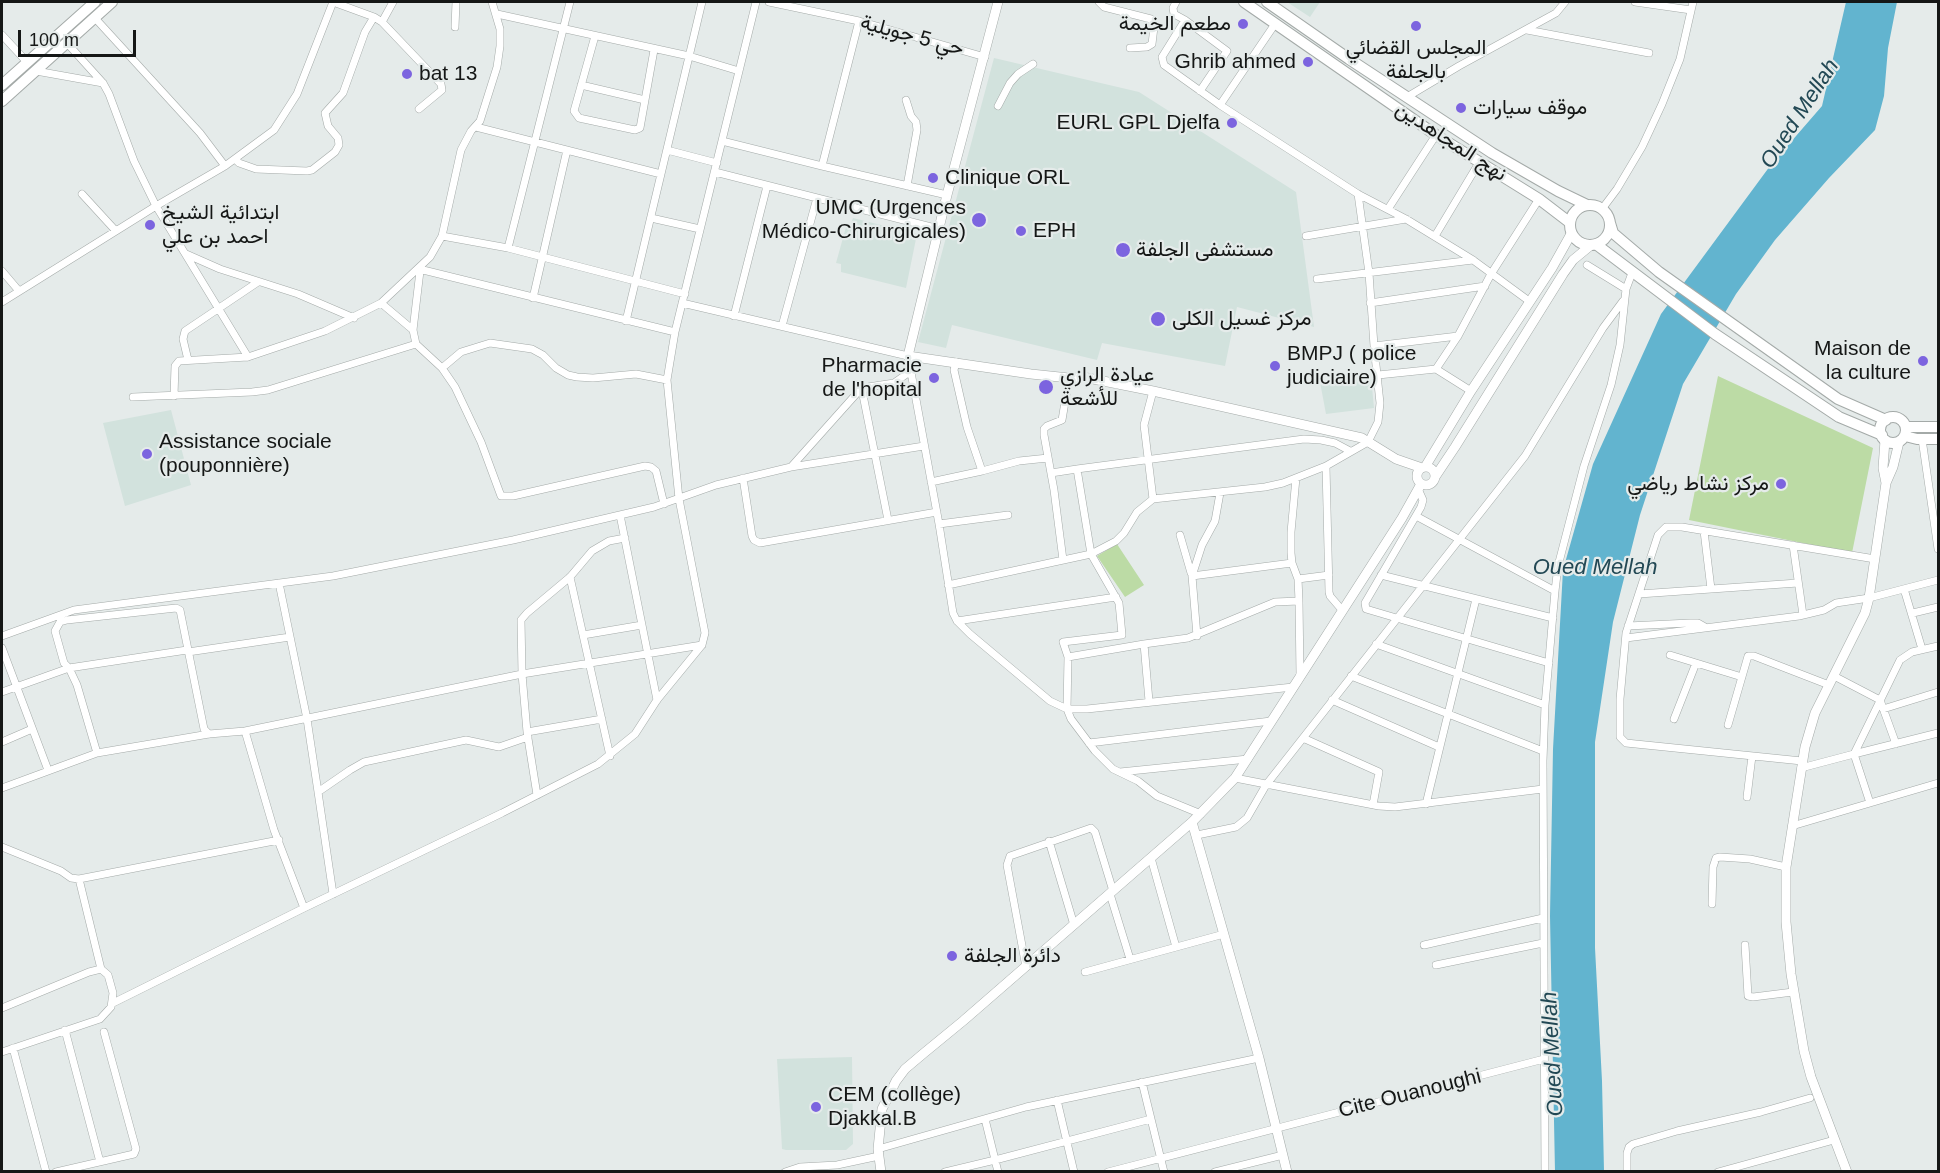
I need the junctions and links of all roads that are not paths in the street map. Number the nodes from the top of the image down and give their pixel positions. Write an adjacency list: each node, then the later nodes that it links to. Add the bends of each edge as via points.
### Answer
1 (95, 2): 39 (main road)
2 (112, 2): 22 (main road)
3 (333, 2): 23 (street); 60 (street, via 297,94 274,129)
4 (393, 2): 26 (street)
5 (456, 2): 28 (street)
6 (492, 2): 21 (street)
7 (570, 2): 29 (street)
8 (702, 2): 37 (street)
9 (756, 2): 42 (street)
10 (769, 2): 19 (street, حي 5 جويلية)
11 (998, 2): 38 (street)
12 (1099, 2): 34 (street, via 1104,7 1151,19 1152,44)
13 (1176, 2): 24 (street, via 1174,14)
14 (1244, 2): 27 (main road, نهج المجاهدين)
15 (1267, 2): 47 (main road, نهج المجاهدين)
16 (1566, 2): 30 (street, via 1556,13)
17 (1635, 2): 20 (street)
18 (1693, 2): 20 (street)
19 (790, 4): 25 (street, حي 5 جويلية)
20 (1691, 10): 77 (street, via 1680,59 1662,105 1642,147)
21 (497, 14): 29 (street); 54 (street, via 497,67)
22 (94, 17): 33 (main road); 63 (street)
23 (374, 17): 26 (street); 60 (street, via 343,93 325,113 328,126 338,138 335,152 307,171 256,169)
24 (1185, 20): 46 (street, via 1162,60); 46 (street, via 1227,51)
25 (859, 21): 38 (street, حي 5 جويلية); 64 (street)
26 (382, 22): 53 (street, via 441,84 442,90)
27 (1275, 24): 51 (street); 55 (main road, نهج المجاهدين)
28 (455, 27)
29 (562, 29): 32 (street); 57 (street)
30 (1527, 30): 36 (street); 47 (street)
31 (2, 35): 39 (street)
32 (595, 36): 35 (street); 45 (street)
33 (66, 42): 41 (main road); 43 (street)
34 (1130, 48)
35 (654, 50): 37 (street); 48 (street)
36 (1649, 53)
37 (689, 56): 42 (street); 59 (street)
38 (985, 57): 71 (street)
39 (27, 62): 44 (main road)
40 (1034, 64): 52 (street, via 1010,83)
41 (36, 71): 43 (street); 50 (main road)
42 (739, 71): 56 (street)
43 (103, 83): 75 (street)
44 (2, 85)
45 (581, 85): 48 (street); 48 (street, via 574,111 579,118 638,129)
46 (1200, 91): 51 (street)
47 (1407, 97): 74 (main road, نهج المجاهدين, via 1527,174)
48 (645, 100)
49 (906, 100): 68 (street, via 917,130)
50 (2, 101)
51 (1220, 105): 70 (street)
52 (998, 106)
53 (419, 109)
54 (476, 127): 57 (street); 87 (street, via 461,150)
55 (1436, 135): 61 (main road, نهج المجاهدين); 76 (street)
56 (722, 141): 62 (street); 64 (street)
57 (534, 143): 58 (street); 91 (street)
58 (567, 150): 66 (street); 93 (street)
59 (667, 150): 62 (street); 66 (street)
60 (235, 159): 63 (street)
61 (1480, 161): 73 (main road, نهج المجاهدين); 89 (street)
62 (717, 163): 65 (street)
63 (225, 166): 75 (street)
64 (822, 166): 68 (street)
65 (715, 172): 67 (street); 83 (street)
66 (662, 174): 78 (street)
67 (767, 186): 72 (street); 116 (street)
68 (907, 186): 71 (street)
69 (82, 194): 85 (street)
70 (1358, 194): 76 (street); 82 (street)
71 (947, 195): 84 (street)
72 (817, 198): 84 (street); 119 (street)
73 (1539, 199): 80 (main road, نهج المجاهدين); 100 (street)
74 (1587, 205): 77 (main road); 80 (main road, via 1575,211)
75 (156, 206): 85 (street); 92 (street)
76 (1388, 209): 79 (street)
77 (1602, 209): 81 (main road)
78 (651, 218): 83 (street); 102 (street)
79 (1406, 219): 82 (street); 89 (street)
80 (1569, 222): 86 (main road)
81 (1610, 223): 90 (main road, via 1607,236); 140 (main road, via 1613,233 1659,272 1838,399)
82 (1362, 227): 88 (street); 98 (street)
83 (700, 229): 107 (street)
84 (939, 229): 125 (street)
85 (115, 230): 106 (street)
86 (1571, 234): 90 (main road, via 1578,243); 110 (street)
87 (442, 236): 91 (street); 96 (street)
88 (1306, 236)
89 (1435, 236): 94 (street)
90 (1593, 245): 99 (main road); 159 (street, via 1573,260 1563,274)
91 (508, 248): 93 (street)
92 (186, 254): 103 (street); 115 (street)
93 (543, 257): 102 (street); 108 (street)
94 (1473, 260): 98 (street); 100 (street)
95 (1587, 265): 105 (street)
96 (419, 269): 108 (street); 112 (street); 120 (street)
97 (2, 271): 106 (street)
98 (1369, 273): 101 (street); 114 (street)
99 (1632, 273): 105 (street); 143 (main road, via 1839,417)
100 (1491, 274): 104 (street); 110 (street)
101 (1317, 279)
102 (636, 281): 107 (street); 118 (street)
103 (258, 282): 115 (street); 117 (street)
104 (1485, 286): 114 (street); 122 (street)
105 (1626, 289): 109 (street)
106 (18, 291): 111 (street)
107 (685, 294): 113 (street)
108 (533, 298): 118 (street)
109 (1624, 299): 178 (street, via 1525,456); 197 (street, via 1611,386 1584,466)
110 (1529, 301): 137 (street)
111 (2, 302)
112 (381, 303): 117 (street); 120 (street)
113 (682, 303): 116 (street); 121 (street)
114 (1371, 303): 124 (street)
115 (218, 307): 126 (street); 127 (street, via 185,331)
116 (734, 316): 119 (street)
117 (354, 318): 126 (street, via 303,340)
118 (626, 321): 121 (street)
119 (782, 326): 125 (street)
120 (413, 330): 123 (street)
121 (675, 333): 134 (street)
122 (1458, 336): 124 (street); 130 (street)
123 (416, 344): 129 (street); 138 (street, via 268,390)
124 (1374, 346): 132 (street)
125 (908, 356): 128 (street); 131 (street)
126 (248, 357): 127 (street)
127 (188, 360): 138 (street, via 175,366)
128 (956, 362): 133 (street); 157 (street, via 954,370 967,427)
129 (442, 368): 134 (street, via 461,352 490,343 532,349 556,368 577,377 636,374); 168 (street, via 464,404 501,496 645,466 656,471)
130 (1436, 369): 132 (street); 137 (street)
131 (911, 371): 135 (street, via 894,383); 147 (street)
132 (1378, 375): 145 (street, via 1380,413)
133 (1069, 378): 136 (street); 150 (street, via 1062,420 1044,429)
134 (667, 380): 166 (street)
135 (862, 390): 149 (street); 154 (street)
136 (1152, 391): 145 (street); 152 (street, via 1144,425)
137 (1471, 391): 155 (street)
138 (174, 396): 139 (street)
139 (133, 397)
140 (1886, 420): 142 (main road, via 1897,418); 143 (main road, via 1881,426)
141 (1938, 427): 142 (main road)
142 (1903, 435): 143 (main road, via 1892,443); 144 (main road); 163 (street)
143 (1883, 437): 163 (street)
144 (1922, 439): 146 (main road); 180 (street)
145 (1365, 440): 148 (street); 151 (street)
146 (1938, 440)
147 (924, 446): 149 (street); 162 (street)
148 (1350, 451): 152 (street, via 1335,443 1304,439); 153 (street)
149 (875, 454): 154 (street); 173 (street)
150 (1048, 458): 157 (street); 158 (street)
151 (1396, 459): 155 (street); 164 (street)
152 (1150, 460): 156 (street); 167 (street)
153 (1326, 466): 161 (street); 185 (street)
154 (791, 467): 160 (street)
155 (1424, 468): 159 (street, via 1434,472); 164 (street, via 1418,472)
156 (1077, 469): 158 (street); 181 (street)
157 (981, 471): 162 (street)
158 (1051, 473): 183 (street)
159 (1435, 477): 164 (street, via 1428,485)
160 (742, 478): 166 (street); 173 (street, via 756,542)
161 (1296, 478): 165 (street); 184 (street)
162 (931, 482): 169 (street)
163 (1886, 483): 182 (street)
164 (1419, 484): 172 (street, via 1423,500); 204 (street, via 1402,518)
165 (1220, 493): 167 (street); 187 (street, via 1215,521 1202,544)
166 (680, 499): 168 (street); 222 (street, via 705,633)
167 (1153, 499): 181 (street, via 1137,512 1116,541)
168 (663, 504): 170 (street)
169 (937, 512): 173 (street); 174 (street)
170 (620, 515): 177 (street); 192 (street, via 513,540)
171 (1008, 515): 174 (street)
172 (1416, 516): 178 (street); 186 (street)
173 (888, 520)
174 (939, 524): 193 (street)
175 (1704, 531): 179 (street); 195 (street); 198 (street, via 1672,526 1662,529)
176 (1180, 535): 187 (street)
177 (625, 538): 188 (street, via 599,545); 210 (street)
178 (1459, 539): 194 (street); 197 (street)
179 (1793, 546): 182 (street); 191 (street)
180 (1938, 549)
181 (1091, 554): 183 (street); 199 (street)
182 (1875, 559): 201 (street)
183 (1063, 560): 193 (street)
184 (1292, 563): 187 (street); 189 (street)
185 (1329, 575): 189 (street); 204 (street, via 1330,596)
186 (1381, 575): 194 (street); 207 (street, via 1365,603 1366,609)
187 (1192, 576): 216 (street)
188 (570, 577): 214 (street); 236 (street, via 521,620)
189 (1298, 579): 202 (street)
190 (1938, 580): 196 (street)
191 (1798, 583): 195 (street); 206 (street)
192 (279, 584): 215 (street, via 74,610); 217 (street)
193 (948, 585): 209 (street)
194 (1422, 585): 200 (street); 207 (street)
195 (1711, 589): 198 (street)
196 (1904, 589): 201 (street); 205 (street)
197 (1555, 591): 208 (street)
198 (1639, 594): 211 (street)
199 (1116, 597): 209 (street); 213 (street)
200 (1476, 598): 208 (street); 218 (street)
201 (1869, 598): 206 (street, via 1836,603); 241 (street)
202 (1299, 602): 216 (street, via 1275,603); 238 (street)
203 (1938, 607): 205 (street)
204 (1342, 610): 238 (street)
205 (1913, 613): 226 (street)
206 (1803, 615): 212 (street)
207 (1397, 617): 218 (street); 221 (street)
208 (1553, 618): 233 (street)
209 (957, 621): 251 (street, via 1039,693)
210 (642, 625): 214 (street); 228 (street)
211 (1628, 626): 212 (street, via 1698,623); 219 (street)
212 (1705, 627): 219 (street)
213 (1122, 634): 224 (street); 231 (street, via 1063,642)
214 (583, 635): 232 (street)
215 (2, 636)
216 (1197, 636): 220 (street)
217 (290, 638): 227 (street); 254 (street)
218 (1466, 638): 233 (street); 237 (street)
219 (1626, 638): 273 (street, via 1619,717 1622,740)
220 (1143, 644): 224 (street); 249 (street)
221 (1376, 644): 237 (street); 239 (street)
222 (702, 645): 228 (street); 246 (street)
223 (1937, 646): 226 (street); 230 (street)
224 (1122, 647): 231 (street)
225 (2, 648): 242 (street)
226 (1922, 649): 248 (street, via 1900,660)
227 (188, 651): 235 (street); 235 (street, via 182,617 176,608 60,621 55,631); 262 (street, via 204,729)
228 (648, 654): 232 (street); 246 (street)
229 (1670, 655): 234 (street)
230 (1938, 655)
231 (1068, 657): 251 (street)
232 (589, 663): 236 (street); 255 (street)
233 (1549, 663): 250 (street)
234 (1696, 663): 240 (street); 256 (street)
235 (69, 668): 242 (street); 270 (street)
236 (522, 674): 254 (street); 263 (street)
237 (1457, 674): 250 (street); 253 (street)
238 (1300, 675): 243 (street)
239 (1351, 676): 247 (street); 253 (street)
240 (1742, 677): 241 (street, via 1748,656 1752,655); 258 (street)
241 (1831, 681): 248 (street); 275 (street, via 1815,713)
242 (16, 687): 244 (street); 259 (street)
243 (1293, 687): 249 (street); 257 (street)
244 (2, 692)
245 (1938, 692): 252 (street)
246 (657, 700): 272 (street, via 635,735)
247 (1332, 700): 264 (street); 268 (street)
248 (1880, 700): 252 (street); 271 (street)
249 (1149, 702): 251 (street)
250 (1545, 705): 269 (street)
251 (1066, 709): 266 (street)
252 (1883, 709): 267 (street)
253 (1447, 715): 268 (street); 269 (street)
254 (307, 718): 260 (street); 283 (street)
255 (602, 719): 263 (street); 272 (street)
256 (1674, 719)
257 (1271, 721): 266 (street); 274 (street)
258 (1728, 725)
259 (32, 729): 265 (street); 276 (street)
260 (245, 731): 262 (street); 293 (street)
261 (1938, 733): 267 (street)
262 (209, 734): 270 (street)
263 (527, 734): 283 (street, via 500,747 466,740 364,762); 284 (street)
264 (1303, 738): 280 (street); 288 (street, via 1379,772)
265 (2, 742)
266 (1089, 743): 277 (street)
267 (1896, 744): 271 (street)
268 (1439, 747): 287 (street)
269 (1543, 751): 282 (street)
270 (97, 753): 276 (street)
271 (1854, 754): 275 (street); 286 (street)
272 (610, 756): 284 (street)
273 (1752, 756): 275 (street); 285 (street)
274 (1248, 759): 277 (street); 278 (street)
275 (1802, 765): 291 (street)
276 (48, 770): 281 (street)
277 (1119, 772): 289 (street, via 1157,796)
278 (1235, 778): 280 (street); 289 (street)
279 (1938, 783): 286 (street)
280 (1266, 785): 288 (street); 292 (street, via 1242,823 1228,830)
281 (2, 788)
282 (1543, 789): 287 (street); 303 (street)
283 (318, 792): 300 (street)
284 (537, 795): 300 (street)
285 (1747, 797)
286 (1870, 803): 291 (street)
287 (1426, 804): 288 (street)
288 (1373, 805)
289 (1201, 814): 290 (street)
290 (1192, 822): 292 (street); 296 (street)
291 (1792, 826): 297 (street)
292 (1197, 835): 305 (street)
293 (279, 840): 298 (street); 302 (street)
294 (1049, 841): 299 (street, via 1086,828 1094,829); 304 (street); 312 (street, via 1016,852 1007,860)
295 (2, 847): 298 (street)
296 (1151, 858): 299 (street); 309 (street)
297 (1785, 867): 301 (street, via 1750,859 1716,858); 315 (street)
298 (79, 879): 313 (street)
299 (1112, 892): 304 (street); 310 (street)
300 (333, 894): 302 (street)
301 (1712, 904)
302 (304, 908): 316 (street)
303 (1543, 918): 306 (street); 307 (street)
304 (1074, 925): 312 (street)
305 (1224, 934): 309 (street); 322 (street)
306 (1543, 943): 311 (street); 323 (street)
307 (1424, 945)
308 (1745, 945): 315 (street, via 1748,996)
309 (1176, 947): 310 (street)
310 (1130, 959): 314 (street)
311 (1436, 965)
312 (1026, 967): 332 (street, via 905,1069 882,1109)
313 (101, 969): 316 (street, via 108,975); 317 (street)
314 (1085, 972)
315 (1793, 992): 330 (street, via 1811,1077)
316 (112, 1003): 318 (street, via 100,1019)
317 (2, 1008)
318 (65, 1030): 320 (street); 336 (street)
319 (104, 1032): 336 (street, via 136,1149 134,1155)
320 (14, 1048): 321 (street); 339 (street)
321 (2, 1052)
322 (1259, 1058): 324 (street); 329 (street)
323 (1544, 1059): 329 (street, Cite Ouanoughi); 350 (street)
324 (1142, 1082): 326 (street); 328 (street)
325 (1810, 1098): 351 (street, via 1633,1144 1627,1153)
326 (1057, 1100): 327 (street); 331 (street)
327 (985, 1119): 332 (street); 335 (street)
328 (1151, 1119): 331 (street); 334 (street)
329 (1276, 1128): 333 (street); 334 (street, Cite Ouanoughi)
330 (1834, 1140): 352 (street); 353 (street)
331 (1066, 1141): 335 (street); 345 (street)
332 (879, 1153): 337 (street); 342 (street)
333 (1283, 1155): 348 (street); 349 (street)
334 (1161, 1158): 346 (street, Cite Ouanoughi); 347 (street)
335 (995, 1160): 343 (street); 344 (street)
336 (100, 1162): 340 (street)
337 (838, 1168): 338 (street)
338 (801, 1169): 341 (street)
339 (46, 1172)
340 (56, 1172)
341 (785, 1172)
342 (881, 1172)
343 (945, 1172)
344 (998, 1172)
345 (1074, 1172)
346 (1108, 1172)
347 (1164, 1172)
348 (1215, 1172)
349 (1287, 1172)
350 (1545, 1172)
351 (1627, 1172)
352 (1718, 1172)
353 (1847, 1172)

